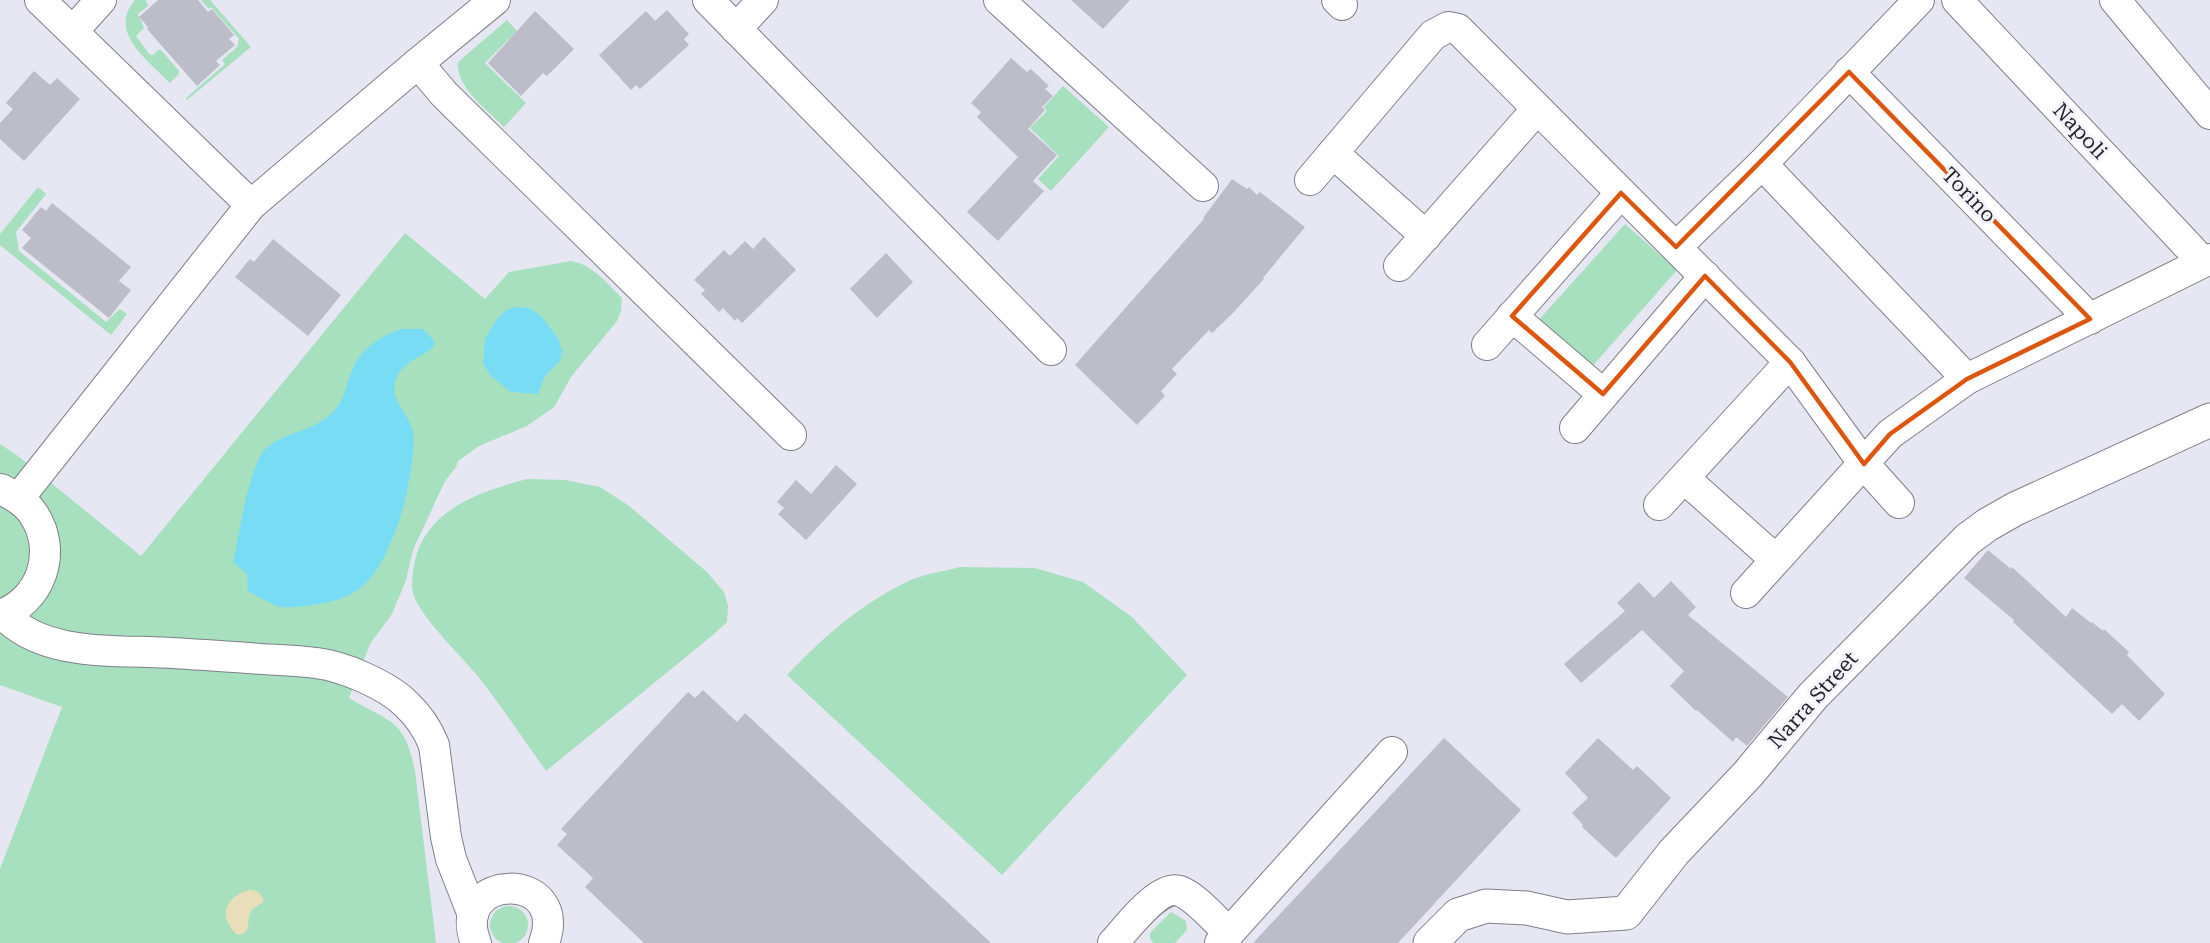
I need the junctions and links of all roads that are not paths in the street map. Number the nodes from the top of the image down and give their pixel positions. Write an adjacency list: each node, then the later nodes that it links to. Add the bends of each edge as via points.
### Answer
1 (40, 0): 11 (street)
2 (101, 0): 11 (street)
3 (495, 0): 12 (street)
4 (708, 0): 10 (street)
5 (763, 0): 10 (street)
6 (999, 0): 19 (street)
7 (1919, 0): 13 (street)
8 (1957, 0): 24 (street, Napoli)
9 (2115, 0): 15 (street)
10 (736, 29): 30 (street)
11 (73, 31): 21 (street)
12 (418, 63): 21 (street); 36 (street, via 444,94)
13 (1849, 72): 17 (street); 28 (street, Torino)
14 (1537, 109): 16 (street, via 1458,29 1448,27 1433,35); 20 (street); 22 (street)
15 (2210, 114)
16 (1333, 153): 18 (street); 22 (street)
17 (1762, 164): 23 (street); 32 (street)
18 (1310, 180)
19 (1203, 186)
20 (1621, 193): 23 (street); 27 (street)
21 (251, 205): 39 (street)
22 (1426, 236): 25 (street)
23 (1676, 247): 26 (street)
24 (2206, 261): 28 (street)
25 (1399, 266)
26 (1705, 276): 31 (street); 33 (street)
27 (1512, 316): 29 (street); 33 (street)
28 (2090, 319): 32 (street)
29 (1487, 345)
30 (1051, 350)
31 (1790, 362): 37 (street); 38 (street)
32 (1967, 379): 37 (street, via 1890,434)
33 (1603, 394): 35 (street)
34 (2210, 420): 50 (street, Narra Street, via 2015,509 1968,539 1813,696 1748,774 1674,852 1626,913 1567,917 1527,908 1486,906 1458,915)
35 (1575, 428)
36 (791, 435)
37 (1864, 464): 40 (street); 42 (street)
38 (1684, 478): 41 (street); 42 (street)
39 (9, 494): 44 (street, via 34,514 44,535 46,557 40,579 28,598 11,612)
40 (1899, 503)
41 (1659, 505)
42 (1775, 559): 43 (street)
43 (1746, 593)
44 (2, 614): 46 (street, via 26,633 64,645 318,663 345,670 406,703 434,745 446,837)
45 (1392, 752): 47 (street)
46 (475, 936): 49 (street, via 480,902 504,887 518,888 539,901 547,916)
47 (1224, 938): 48 (street, via 1190,897 1178,890 1155,898)
48 (1116, 942)
49 (544, 943)
50 (1431, 943)

